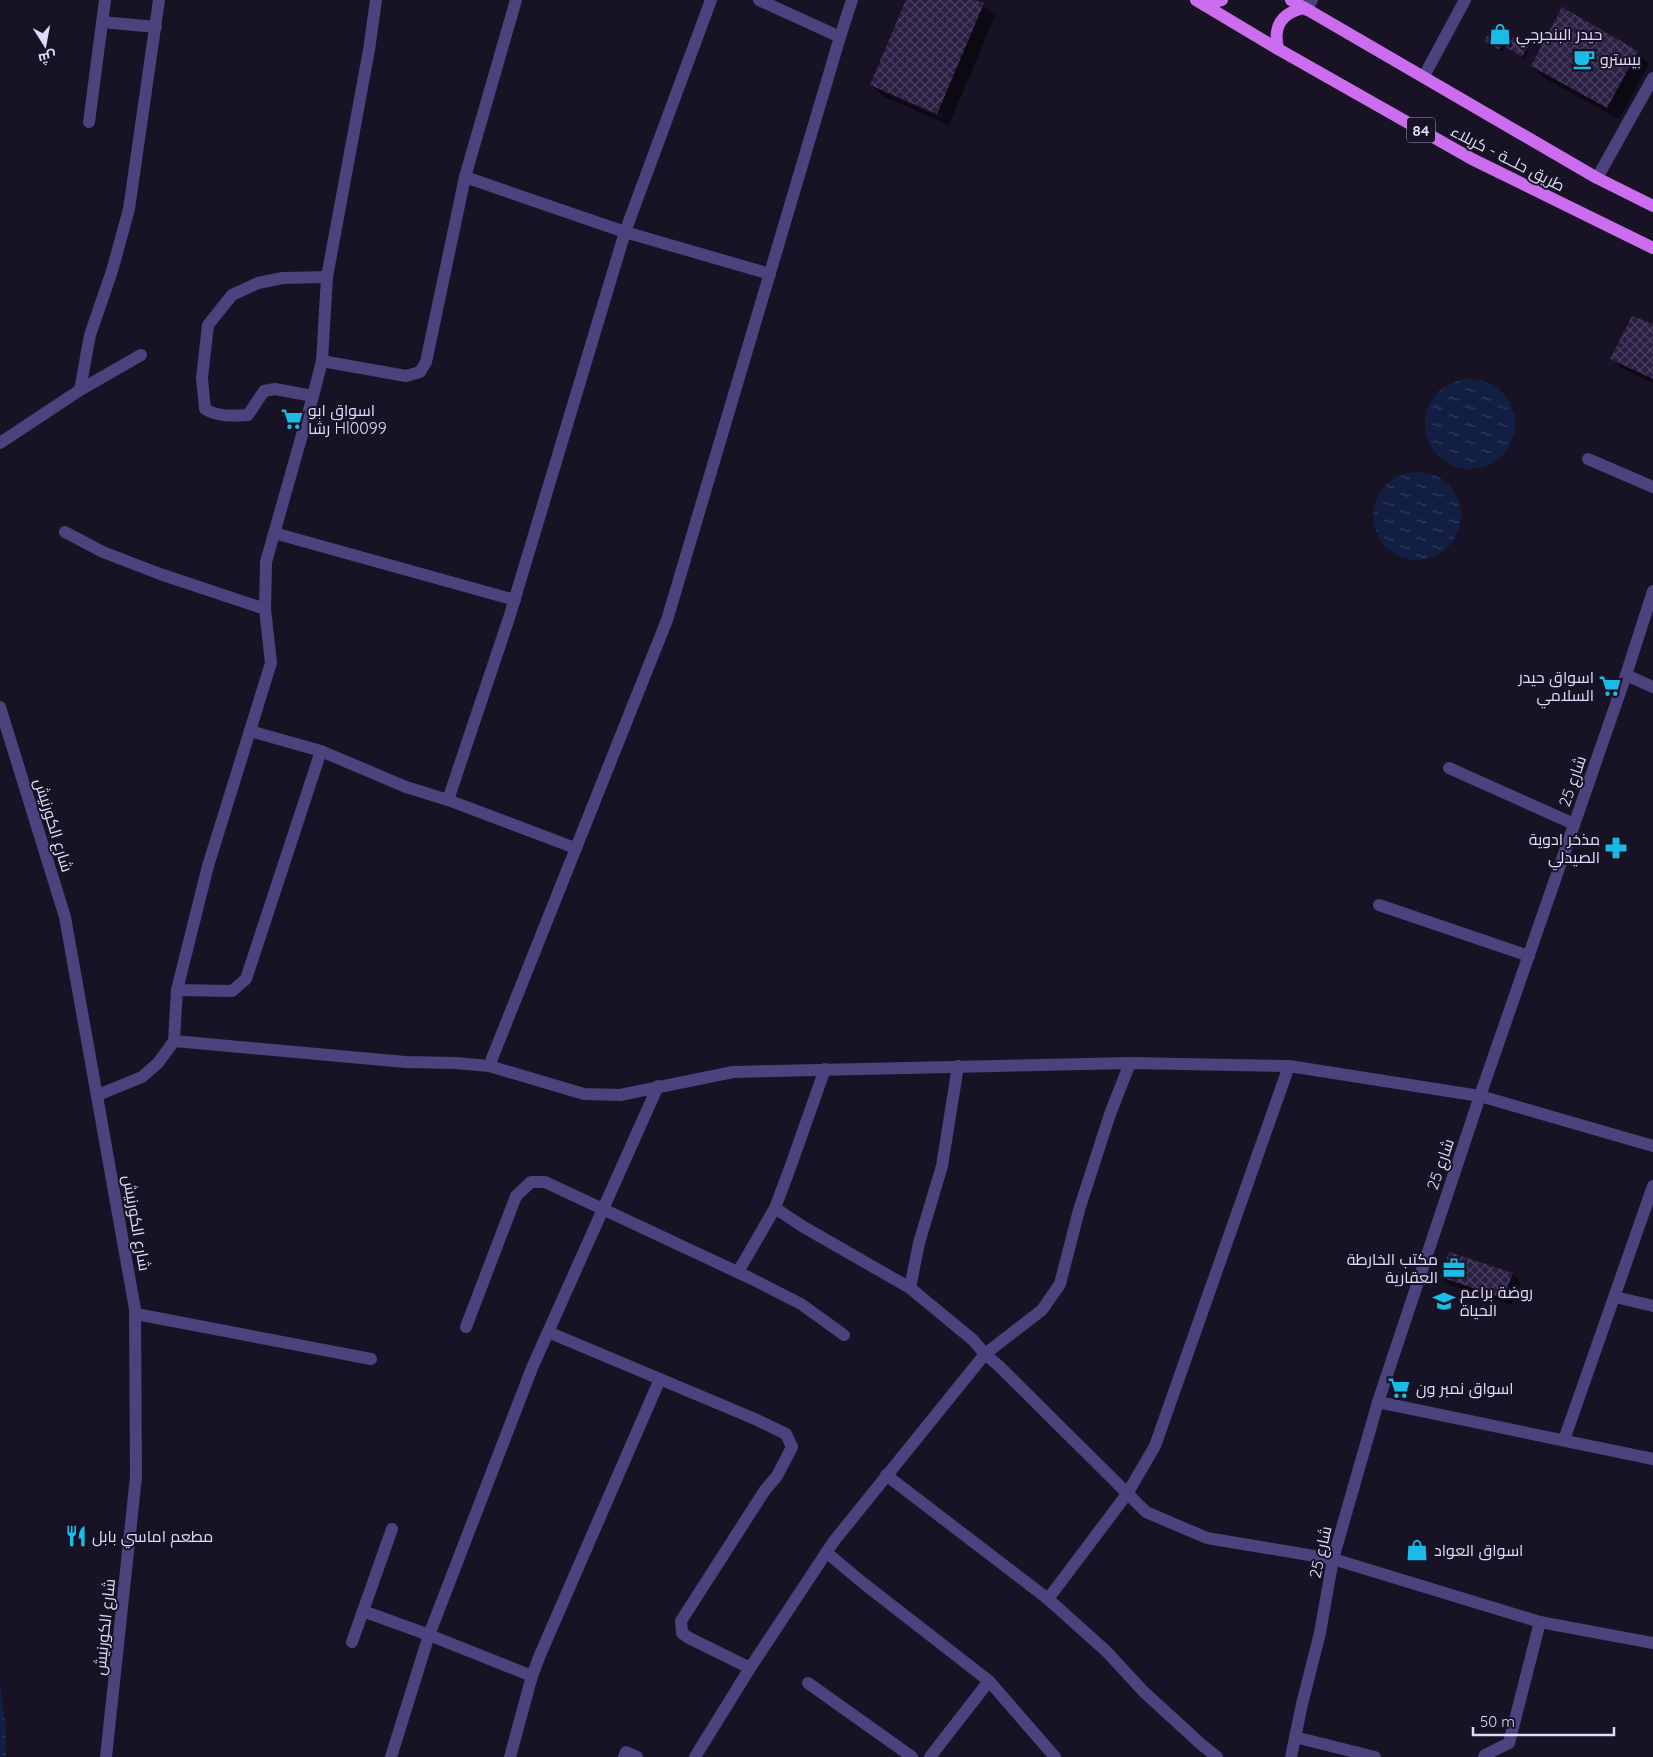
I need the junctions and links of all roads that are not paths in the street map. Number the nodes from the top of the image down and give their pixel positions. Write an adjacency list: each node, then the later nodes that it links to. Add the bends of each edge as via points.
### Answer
1 (105, 0): 13 (street)
2 (160, 0): 14 (street)
3 (376, 0): 26 (street)
4 (516, 0): 20 (street)
5 (710, 0): 23 (street)
6 (759, 0): 15 (street)
7 (852, 0): 15 (street)
8 (1222, 0): 11 (main road)
9 (1291, 0): 12 (main road, طريق حلــة - كربلاء)
10 (1465, 0): 17 (street)
11 (1201, 3): 16 (main road, طريق حلــة - كربلاء / 84)
12 (1307, 6): 16 (main road, via 1289,13 1280,22 1275,38); 17 (main road, طريق حلــة - كربلاء)
13 (102, 22): 14 (street); 19 (street)
14 (156, 27): 29 (street, via 129,209 90,335)
15 (840, 37): 25 (street)
16 (1278, 49): 24 (main road, طريق حلــة - كربلاء / 84, via 1472,159)
17 (1424, 76): 21 (main road, طريق حلــة - كربلاء)
18 (1653, 78): 21 (street)
19 (89, 122)
20 (465, 177): 23 (street); 28 (street, via 426,362 420,372 406,376)
21 (1597, 178): 22 (main road, طريق حلــة - كربلاء)
22 (1653, 206)
23 (626, 232): 25 (street); 37 (street)
24 (1653, 248)
25 (770, 274): 47 (street, via 667,620)
26 (327, 277): 28 (street); 30 (street, via 283,278 258,283 232,295 208,325 202,378 205,409 212,414 248,415 264,391 275,389)
27 (141, 355): 29 (street)
28 (322, 361): 30 (street)
29 (80, 390): 31 (street)
30 (313, 396): 35 (street)
31 (0, 443)
32 (1588, 459): 33 (street)
33 (1653, 487)
34 (64, 532): 38 (street, via 111,556)
35 (274, 533): 37 (street); 38 (street, via 266,562)
36 (1653, 591): 39 (street, شارع 25)
37 (515, 600): 45 (street)
38 (265, 609): 42 (street, via 271,663)
39 (1626, 675): 40 (street); 46 (street, شارع 25)
40 (1653, 686)
41 (0, 707): 58 (street, شارع الكورنيش, via 65,917)
42 (250, 731): 43 (street); 50 (street, via 208,866)
43 (321, 751): 45 (street, via 406,787); 50 (street, via 246,979 232,991)
44 (1449, 768): 46 (street)
45 (448, 800): 47 (street)
46 (1574, 824): 49 (street, شارع 25)
47 (575, 848): 53 (street)
48 (1379, 905): 49 (street)
49 (1529, 956): 59 (street, شارع 25)
50 (177, 990): 51 (street)
51 (174, 1041): 53 (street, via 405,1062); 58 (street, via 158,1063 142,1077)
52 (1130, 1063): 54 (street); 55 (street); 72 (street, via 1085,1192 1060,1284 1042,1310)
53 (490, 1066): 57 (street, via 584,1094 620,1095)
54 (958, 1066): 56 (street); 65 (street, via 942,1166 919,1243)
55 (1289, 1066): 59 (street); 79 (street, via 1155,1446)
56 (825, 1069): 57 (street, via 733,1072); 63 (street)
57 (658, 1086): 62 (street)
58 (98, 1096): 68 (street, شارع الكورنيش)
59 (1480, 1096): 60 (street); 75 (street, شارع 25)
60 (1653, 1146)
61 (1653, 1186): 66 (street)
62 (605, 1208): 64 (street); 69 (street, via 545,1182 531,1182 516,1196); 70 (street)
63 (774, 1208): 64 (street); 65 (street)
64 (738, 1272): 71 (street, via 801,1304)
65 (910, 1288): 72 (street, via 973,1340)
66 (1614, 1298): 67 (street); 76 (street)
67 (1653, 1306)
68 (136, 1314): 73 (street); 95 (street, شارع الكورنيش, via 136,1477)
69 (466, 1327)
70 (548, 1332): 74 (street); 86 (street)
71 (844, 1335)
72 (985, 1354): 78 (street); 79 (street)
73 (371, 1359)
74 (660, 1379): 89 (street, via 786,1434 792,1447 777,1476 681,1621 682,1632 689,1638); 90 (street)
75 (1378, 1402): 76 (street); 82 (street, شارع 25)
76 (1564, 1440): 77 (street)
77 (1653, 1459)
78 (886, 1475): 81 (street); 83 (street)
79 (1127, 1494): 82 (street, via 1146,1512 1207,1538); 83 (street)
80 (392, 1529): 84 (street)
81 (826, 1552): 89 (street); 91 (street)
82 (1333, 1559): 85 (street); 93 (street, شارع 25, via 1320,1633)
83 (1048, 1599): 104 (street)
84 (363, 1611): 86 (street); 87 (street)
85 (1540, 1622): 88 (street); 94 (street, via 1509,1743)
86 (429, 1635): 90 (street); 96 (street)
87 (352, 1642)
88 (1653, 1643)
89 (750, 1668): 100 (street)
90 (532, 1676): 97 (street)
91 (989, 1681): 102 (street); 103 (street)
92 (808, 1684): 101 (street)
93 (1295, 1737): 105 (street, شارع 25); 106 (street)
94 (1489, 1756)
95 (106, 1757)
96 (392, 1757)
97 (510, 1757)
98 (624, 1757): 99 (street, via 626,1752)
99 (637, 1757)
100 (695, 1757)
101 (912, 1757)
102 (930, 1757)
103 (1055, 1757)
104 (1217, 1757)
105 (1291, 1757)
106 (1376, 1757)

